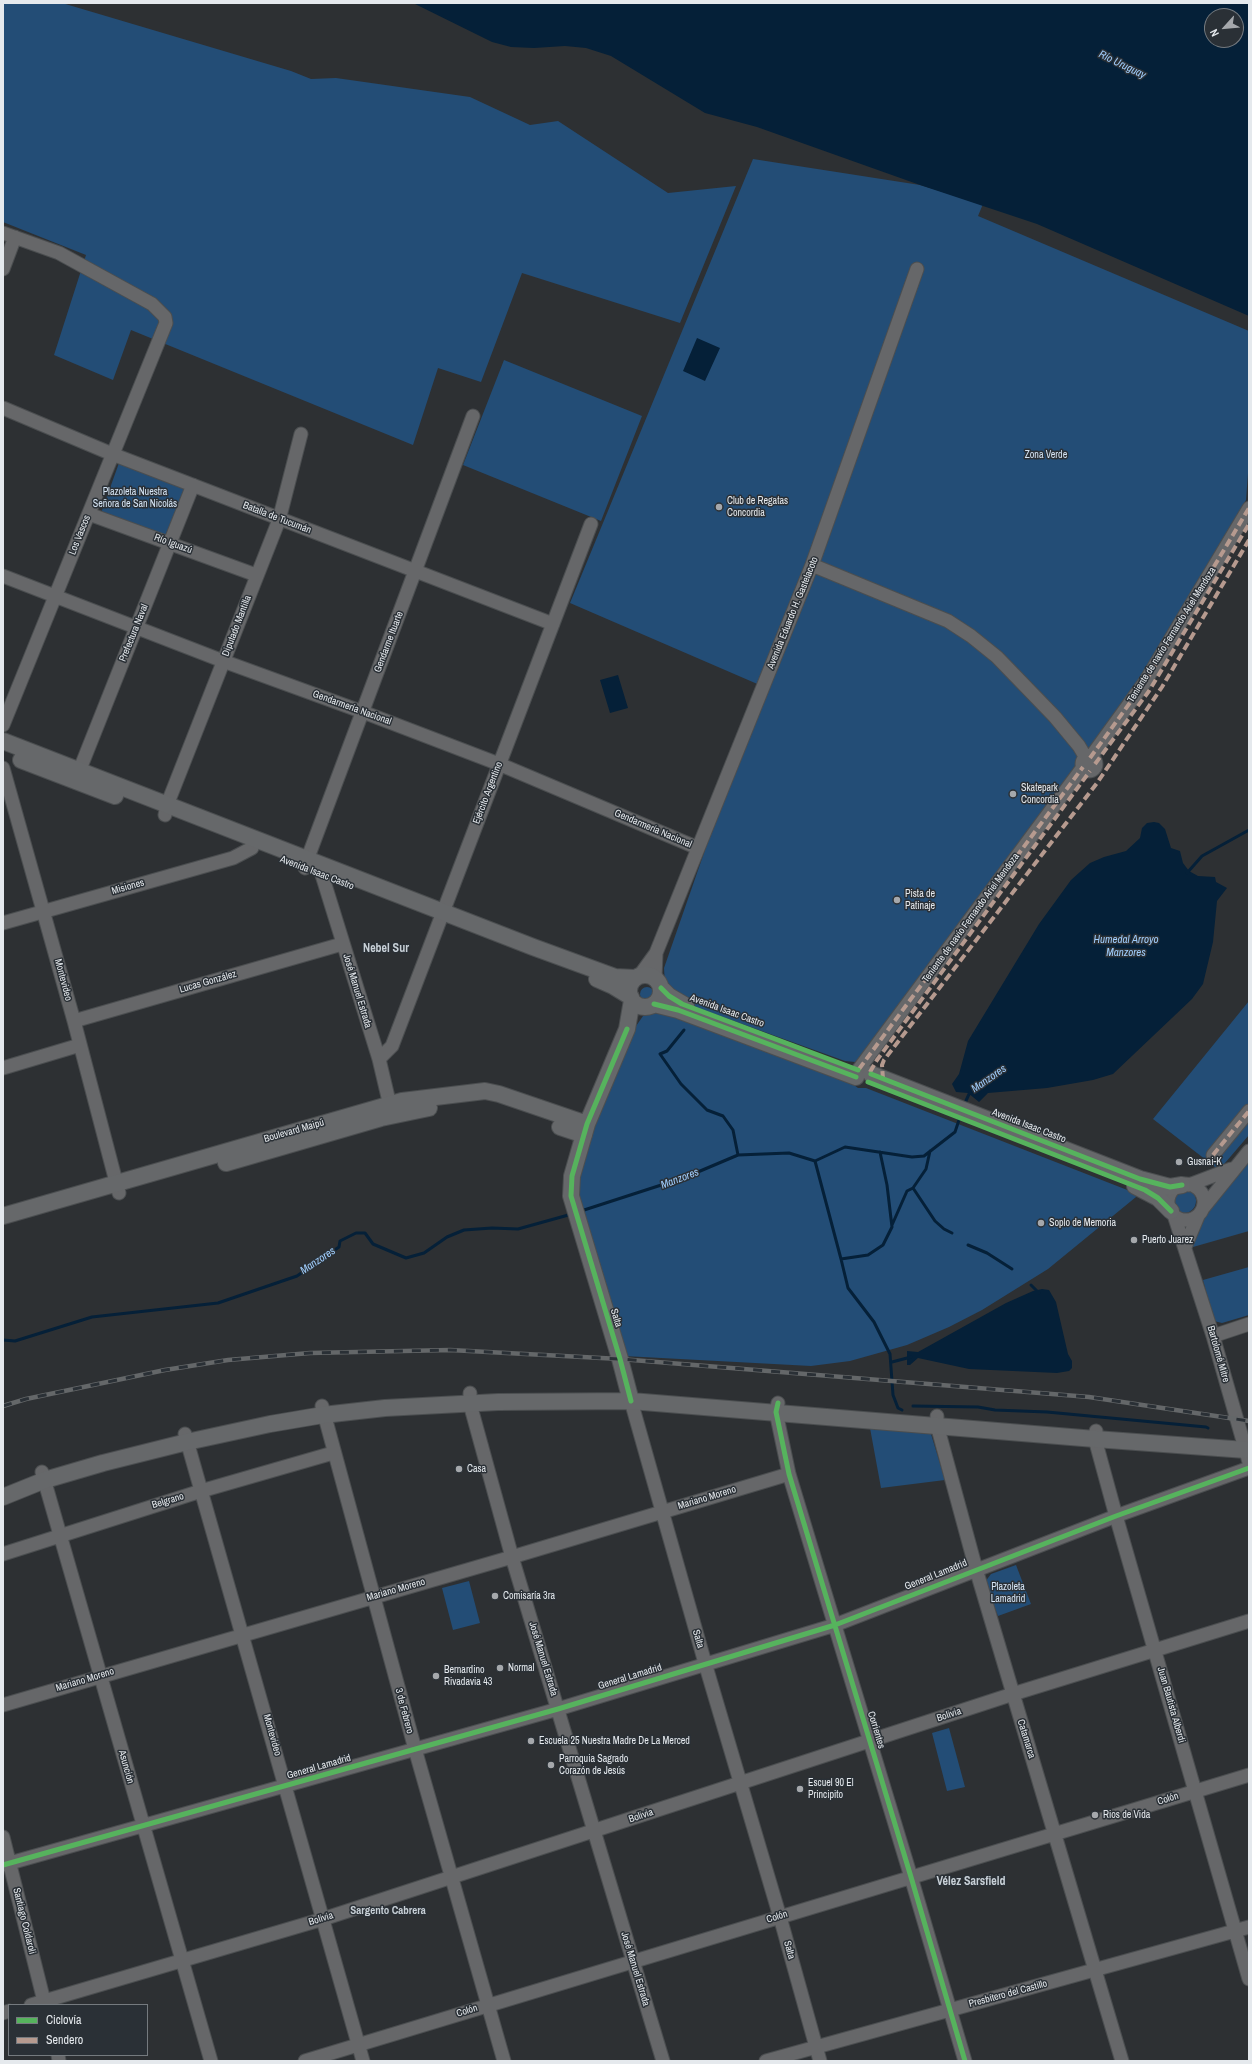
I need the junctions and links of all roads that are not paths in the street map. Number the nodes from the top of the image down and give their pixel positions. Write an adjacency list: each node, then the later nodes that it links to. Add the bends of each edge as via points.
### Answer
1 (9, 235): 2 (street); 7 (street, Los Vascos, via 59,253 152,304 165,317 166,323)
2 (3, 269)
3 (917, 269): 15 (street, Avenida Eduardo H. Gastelacoto)
4 (3, 408): 7 (street, Batalla de Tucumán)
5 (474, 416): 16 (street, Gendarme Ituarte)
6 (301, 434): 11 (street, Diputado Mantilla)
7 (112, 454): 8 (street, Batalla de Tucumán); 10 (street, Los Vascos)
8 (193, 485): 11 (street, Batalla de Tucumán); 14 (street, Prefectura Naval)
9 (1249, 508): 27 (street, Teniente de navío Fernando Ariel Mendoza, via 1145,682)
10 (89, 514): 14 (street, Río Iguazú); 19 (street, Los Vascos)
11 (279, 520): 16 (street, Batalla de Tucumán); 17 (street, Diputado Mantilla)
12 (591, 524): 20 (street, Ejército Argentino)
13 (1249, 524): 27 (street, Teniente de navío Fernando Ariel Mendoza, via 1149,691)
14 (170, 543): 17 (street, Río Iguazú); 21 (street, Prefectura Naval)
15 (812, 565): 27 (street, via 948,621 972,636 997,657 1055,717 1080,746); 33 (street, Avenida Eduardo H. Gastelacoto)
16 (416, 572): 20 (street, Batalla de Tucumán); 23 (street, Gendarme Ituarte)
17 (256, 575): 22 (street, Diputado Mantilla)
18 (3, 576): 19 (street, Gendarmería Nacional)
19 (55, 597): 21 (street, Gendarmería Nacional); 24 (street, Los Vascos)
20 (553, 624): 28 (street, Ejército Argentino)
21 (136, 628): 22 (street, Gendarmería Nacional); 30 (street, Prefectura Naval)
22 (223, 661): 23 (street, Gendarmería Nacional); 31 (street, Diputado Mantilla)
23 (363, 712): 28 (street, Gendarmería Nacional); 34 (street, Gendarme Ituarte)
24 (3, 725)
25 (3, 741): 30 (main road, Avenida Isaac Castro)
26 (3, 752): 30 (main road, Avenida Isaac Castro)
27 (1089, 763): 48 (street, Teniente de navío Fernando Ariel Mendoza)
28 (499, 764): 33 (street, Gendarmería Nacional); 37 (street, Ejército Argentino)
29 (4, 775): 36 (street, Montevideo)
30 (77, 776): 31 (main road, Avenida Isaac Castro)
31 (166, 810): 32 (main road, Avenida Isaac Castro); 34 (main road, Avenida Isaac Castro)
32 (252, 848): 34 (main road, Avenida Isaac Castro); 36 (street, Misiones, via 233,858)
33 (698, 848): 40 (street, Avenida Eduardo H. Gastelacoto, via 656,953)
34 (306, 864): 35 (main road, Avenida Isaac Castro)
35 (323, 871): 37 (main road, Avenida Isaac Castro); 39 (street, José Manuel Estrada)
36 (43, 911): 38 (street, Misiones); 43 (street, Montevideo)
37 (441, 916): 40 (main road, Avenida Isaac Castro, via 615,977); 41 (main road, Avenida Isaac Castro, via 613,986); 46 (street, Ejército Argentino, via 392,1046)
38 (3, 923)
39 (342, 944): 43 (street, Lucas González); 46 (street, José Manuel Estrada)
40 (648, 980): 41 (main road, via 630,988); 42 (main road, via 660,998); 48 (main road, Avenida Isaac Castro, via 682,1004)
41 (631, 998): 42 (main road, via 639,1005); 44 (main road)
42 (650, 1006): 44 (main road); 48 (main road, Avenida Isaac Castro, via 678,1010)
43 (74, 1021): 45 (street, Montevideo)
44 (627, 1029): 51 (main road)
45 (80, 1045): 47 (street); 57 (street, Montevideo)
46 (379, 1060): 49 (street, José Manuel Estrada)
47 (3, 1068)
48 (864, 1074): 52 (main road, Avenida Isaac Castro)
49 (391, 1110): 51 (main road, Boulevard Maipú, via 491,1102); 57 (main road, Boulevard Maipú)
50 (1249, 1111): 54 (street)
51 (585, 1130): 65 (main road, Salta, via 572,1176 571,1196)
52 (1007, 1132): 56 (main road, Avenida Isaac Castro, via 1152,1183 1170,1187); 59 (main road, Avenida Isaac Castro, via 1145,1190 1158,1198)
53 (1249, 1151): 55 (street)
54 (1213, 1155)
55 (1233, 1169): 56 (street); 58 (street)
56 (1186, 1185): 58 (street, via 1194,1186 1203,1195); 59 (street, via 1177,1187 1170,1196 1169,1205)
57 (118, 1188): 60 (main road, Boulevard Maipú); 61 (main road, Boulevard Maipú)
58 (1201, 1212): 59 (street, via 1194,1219 1184,1220); 62 (street)
59 (1172, 1213): 62 (street, Bartolomé Mitre)
60 (3, 1216)
61 (3, 1226)
62 (1185, 1247): 64 (street, Bartolomé Mitre)
63 (1249, 1324): 64 (street)
64 (1213, 1336): 72 (street, Bartolomé Mitre)
65 (629, 1396): 66 (main road, via 573,1400); 67 (main road); 80 (street, Salta)
66 (470, 1398): 68 (main road, via 388,1398); 84 (street, José Manuel Estrada)
67 (777, 1408): 69 (main road); 75 (street, Corrientes)
68 (323, 1410): 71 (main road); 73 (street, 3 de Febrero)
69 (937, 1421): 70 (main road); 85 (street, Catamarca)
70 (1096, 1435): 72 (main road); 81 (street, Juan Bautista Alberdi)
71 (186, 1438): 76 (main road, via 104,1453); 78 (street, Montevideo)
72 (1246, 1451)
73 (333, 1453): 78 (street, Belgrano); 86 (street, 3 de Febrero)
74 (1249, 1468): 81 (street, General Lamadrid)
75 (789, 1474): 80 (street, Mariano Moreno); 88 (street, Corrientes)
76 (43, 1476): 77 (main road); 79 (main road); 82 (street, Asunción)
77 (3, 1488)
78 (200, 1491): 82 (street, Belgrano); 89 (street, Montevideo)
79 (3, 1497)
80 (662, 1512): 84 (street, Mariano Moreno); 91 (street, Salta)
81 (1116, 1516): 85 (street, General Lamadrid); 90 (street, Juan Bautista Alberdi)
82 (59, 1535): 83 (street, Belgrano); 92 (street, Asunción)
83 (3, 1554)
84 (512, 1557): 86 (street, Mariano Moreno); 95 (street, José Manuel Estrada)
85 (976, 1569): 88 (street, General Lamadrid); 93 (street, Catamarca)
86 (374, 1596): 89 (street, Mariano Moreno); 97 (street, 3 de Febrero)
87 (1249, 1621): 90 (street, Bolivia)
88 (835, 1625): 91 (street, General Lamadrid); 96 (street, Corrientes)
89 (243, 1634): 92 (street, Mariano Moreno); 100 (street, Montevideo)
90 (1155, 1650): 93 (street, Bolivia); 101 (street, Juan Bautista Alberdi)
91 (705, 1663): 95 (street, General Lamadrid); 99 (street, Salta)
92 (100, 1675): 94 (street, Mariano Moreno); 102 (street, Asunción)
93 (1013, 1694): 96 (street, Bolivia); 104 (street, Catamarca)
94 (3, 1705)
95 (558, 1710): 97 (street, General Lamadrid); 103 (street, José Manuel Estrada)
96 (870, 1741): 99 (street, Bolivia); 107 (street, Corrientes)
97 (414, 1750): 100 (street, General Lamadrid); 108 (street, 3 de Febrero)
98 (1249, 1775): 101 (street, Colón)
99 (740, 1783): 103 (street, Bolivia); 109 (street, Salta)
100 (286, 1786): 102 (street, General Lamadrid); 110 (street, Montevideo)
101 (1195, 1791): 104 (street, Colón); 112 (street, Juan Bautista Alberdi)
102 (143, 1826): 106 (street, General Lamadrid); 113 (street, Asunción)
103 (595, 1832): 108 (street, Bolivia); 114 (street, José Manuel Estrada)
104 (1054, 1834): 107 (street, Colón); 115 (street, Catamarca)
105 (3, 1837): 106 (street, Santiago Coldaroli)
106 (6, 1864): 117 (street, Santiago Coldaroli)
107 (911, 1877): 109 (street, Colón); 119 (street, Corrientes)
108 (450, 1878): 110 (street, Bolivia); 118 (street, 3 de Febrero)
109 (780, 1917): 114 (street, Colón); 121 (street, Salta)
110 (323, 1919): 113 (street, Bolivia); 120 (street, Montevideo)
111 (1249, 1927): 112 (street, Presbítero del Castillo)
112 (1235, 1932): 115 (street, Presbítero del Castillo); 116 (street, Juan Bautista Alberdi)
113 (181, 1960): 117 (street, Bolivia); 122 (street, Asunción)
114 (633, 1961): 118 (street, Colón); 126 (street, José Manuel Estrada)
115 (1095, 1970): 119 (street, Presbítero del Castillo); 130 (street, Catamarca)
116 (1249, 1979)
117 (44, 2003)
118 (488, 2005): 120 (street, Colón); 125 (street, 3 de Febrero)
119 (949, 2010): 121 (street, Presbítero del Castillo); 129 (street, Corrientes)
120 (358, 2044): 123 (street, Colón); 124 (street, Montevideo)
121 (815, 2047): 127 (street, Presbítero del Castillo); 128 (street, Salta)
122 (211, 2061)
123 (305, 2061)
124 (363, 2061)
125 (504, 2061)
126 (663, 2061)
127 (766, 2061)
128 (820, 2061)
129 (965, 2061)
130 (1122, 2061)

